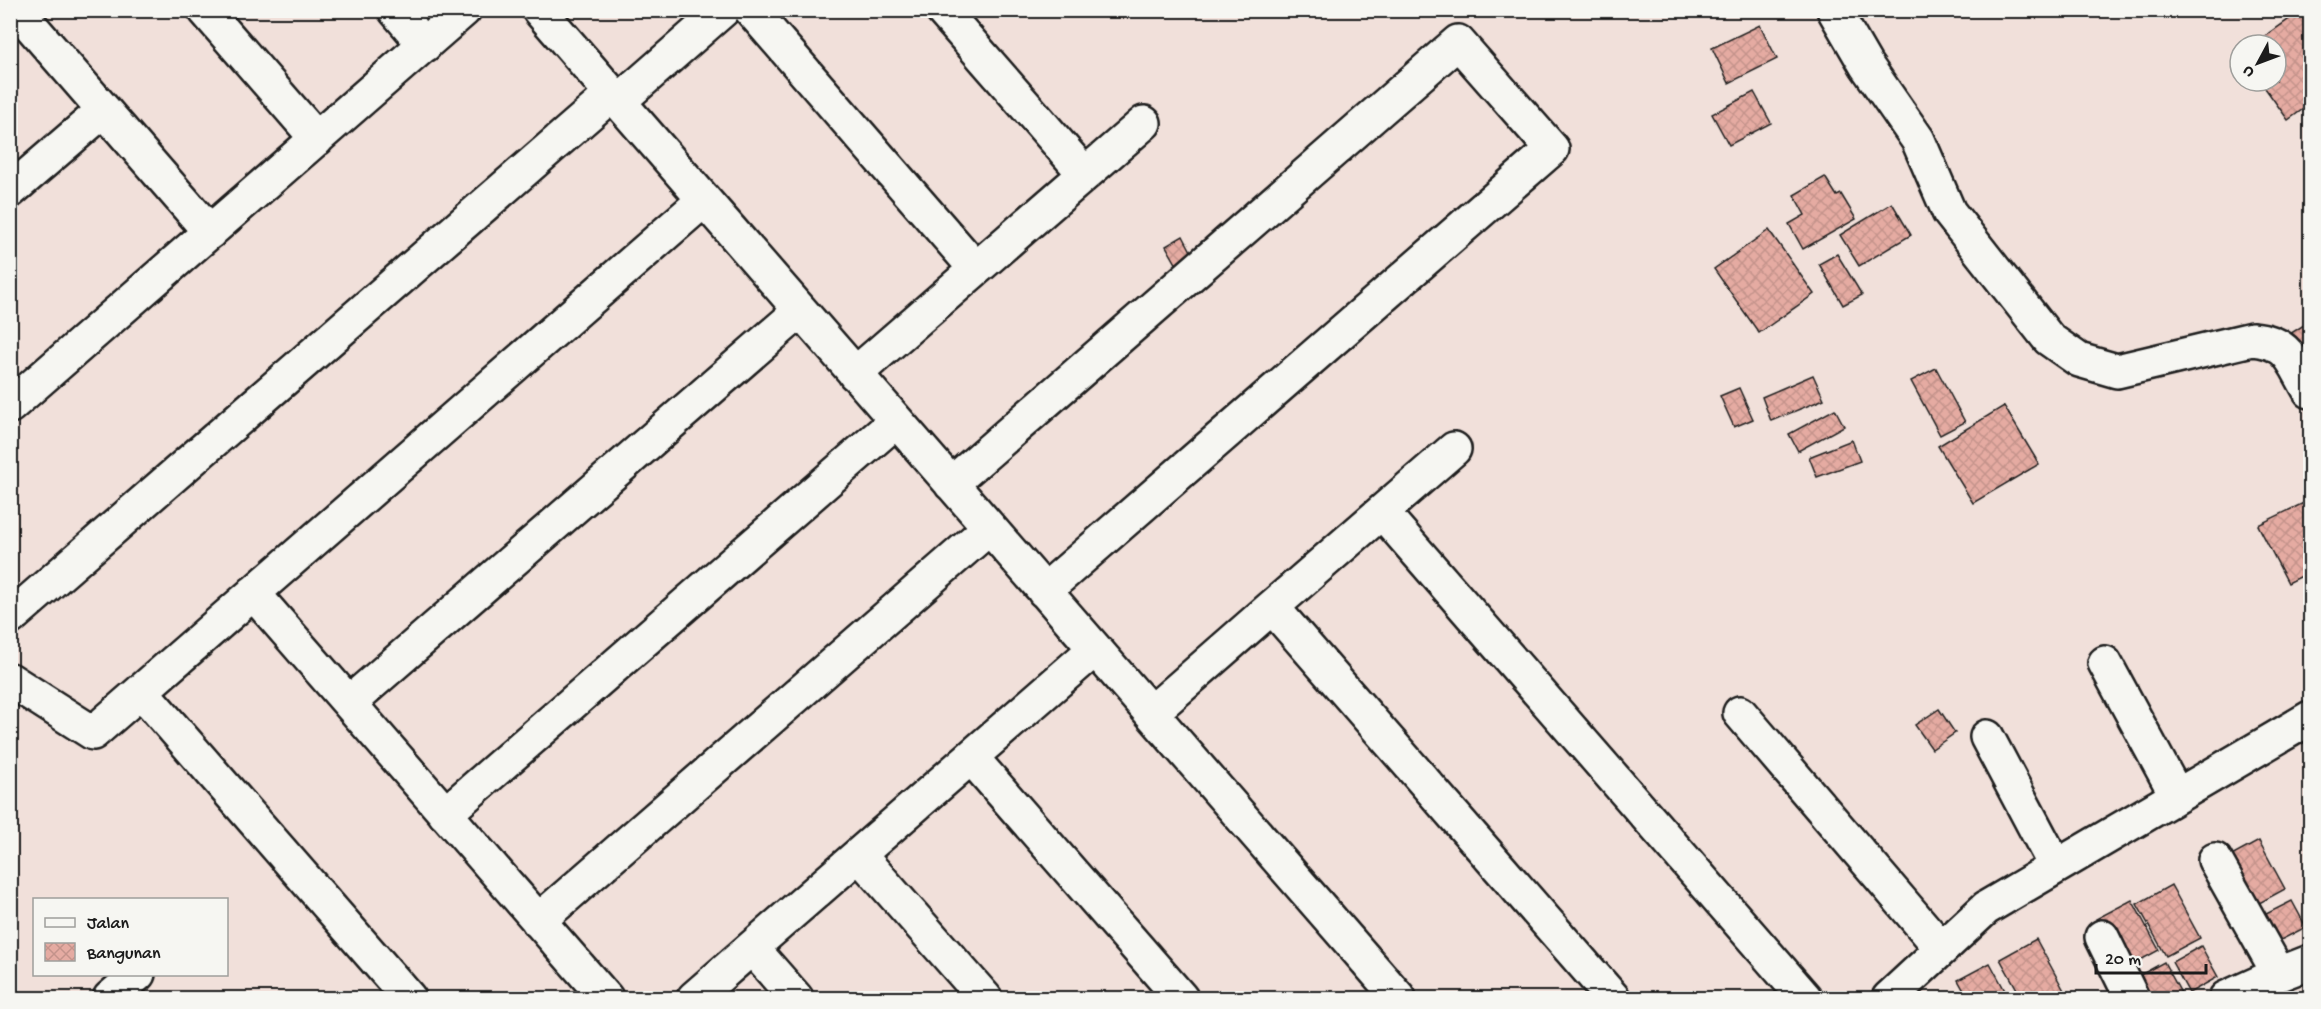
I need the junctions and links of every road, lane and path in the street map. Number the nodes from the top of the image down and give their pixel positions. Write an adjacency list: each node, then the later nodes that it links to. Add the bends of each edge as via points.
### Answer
1 (17, 10): 12 (street)
2 (205, 10): 14 (street)
3 (395, 10): 10 (street)
4 (464, 10): 10 (street)
5 (539, 10): 11 (street)
6 (723, 10): 11 (street)
7 (751, 10): 19 (street)
8 (942, 10): 15 (street)
9 (1834, 10): 22 (street, via 1918,140 1949,212 2049,339 2079,360 2117,371 2252,339 2268,340 2284,348)
10 (425, 45): 14 (street)
11 (615, 98): 17 (street); 32 (street)
12 (104, 110): 16 (street); 18 (street)
13 (1143, 123): 15 (street)
14 (317, 139): 18 (street)
15 (1085, 174): 19 (street)
16 (10, 191)
17 (704, 200): 20 (street); 30 (street)
18 (210, 232): 23 (street)
19 (976, 269): 21 (street)
20 (800, 310): 21 (street); 37 (street)
21 (855, 374): 24 (street)
22 (2310, 391)
23 (10, 406)
24 (896, 421): 26 (street); 44 (street)
25 (1454, 449): 27 (street)
26 (951, 484): 28 (street); 29 (street, via 1458,42 1552,149)
27 (1382, 512): 31 (street); 64 (street)
28 (989, 528): 29 (street); 48 (street)
29 (1044, 591): 33 (street)
30 (253, 593): 36 (street); 37 (street)
31 (1272, 607): 38 (street); 63 (street)
32 (10, 618)
33 (1095, 649): 38 (street); 42 (street)
34 (2105, 663): 43 (street)
35 (10, 680): 36 (street, via 93,733)
36 (141, 691): 56 (street)
37 (349, 704): 44 (street)
38 (1151, 713): 62 (street)
39 (1740, 713): 51 (street)
40 (2310, 718): 43 (street)
41 (1987, 737): 47 (street)
42 (972, 757): 45 (street); 61 (street)
43 (2177, 796): 47 (street)
44 (445, 814): 48 (street)
45 (859, 855): 50 (street); 60 (street)
46 (2215, 860): 53 (street)
47 (2056, 867): 51 (street, via 1986,908)
48 (538, 921): 57 (street)
49 (2102, 937): 66 (street)
50 (752, 948): 58 (street); 59 (street)
51 (1942, 949): 65 (street)
52 (2310, 962): 53 (street)
53 (2279, 974): 67 (street)
54 (137, 976): 55 (street)
55 (110, 999)
56 (410, 999)
57 (606, 999)
58 (694, 999)
59 (796, 999)
60 (985, 999)
61 (1181, 999)
62 (1399, 999)
63 (1613, 999)
64 (1805, 999)
65 (1889, 999)
66 (2132, 999)
67 (2226, 999)

